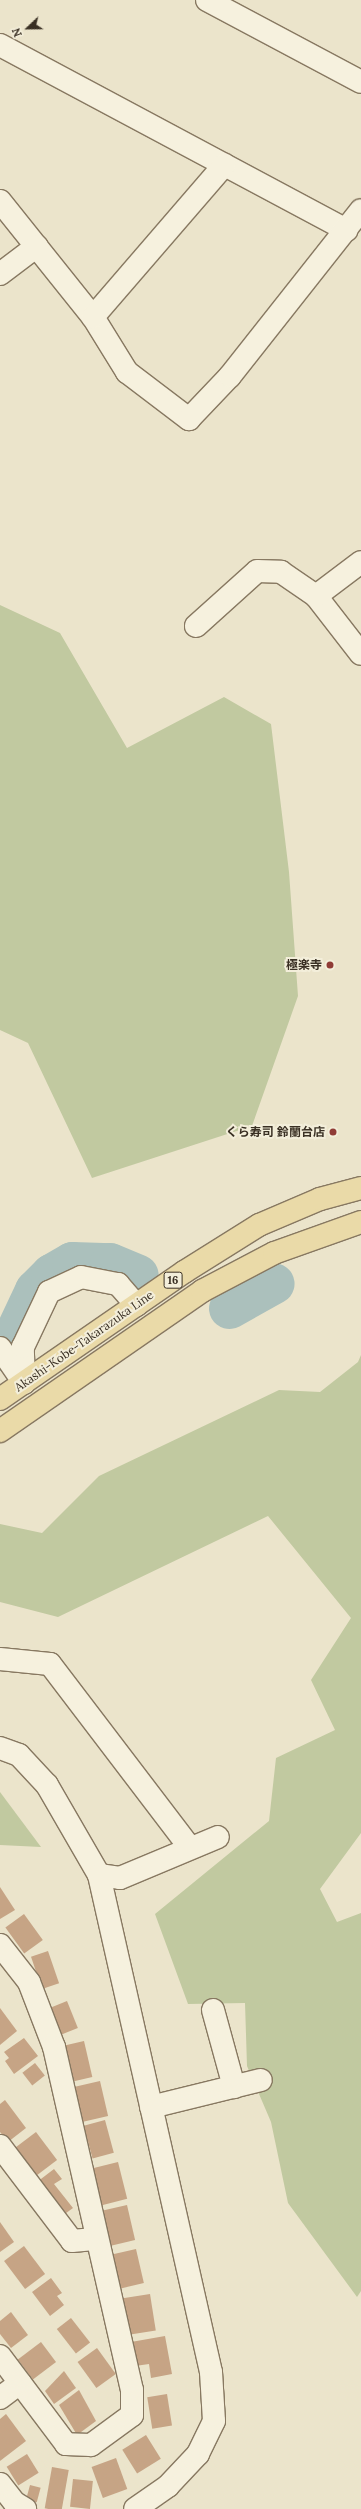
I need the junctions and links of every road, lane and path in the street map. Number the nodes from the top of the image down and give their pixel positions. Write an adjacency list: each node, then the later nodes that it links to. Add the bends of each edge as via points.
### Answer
1 (207, 0): 3 (street)
2 (0, 45): 4 (street)
3 (361, 82)
4 (224, 165): 7 (street); 10 (street)
5 (0, 201): 8 (street)
6 (361, 210): 7 (street)
7 (347, 230): 10 (street, via 230,376 189,419 127,372)
8 (37, 246): 9 (street); 10 (street)
9 (0, 274)
10 (93, 317)
11 (361, 562): 12 (street)
12 (316, 596): 13 (street, via 281,572 257,571); 14 (street)
13 (196, 626)
14 (361, 654)
15 (361, 1188): 17 (main road, Akashi-Kobe-Takarazuka Line / 16, via 320,1199 259,1225)
16 (361, 1222): 22 (main road, 16, via 274,1253 202,1291)
17 (136, 1305): 20 (main road, Akashi-Kobe-Takarazuka Line / 16); 20 (street, via 118,1284 80,1277 49,1292 23,1347)
18 (0, 1348): 20 (street)
19 (0, 1371): 20 (street)
20 (24, 1383): 21 (main road, Akashi-Kobe-Takarazuka Line / 16)
21 (0, 1399)
22 (0, 1431)
23 (0, 1659): 26 (street, via 50,1664)
24 (0, 1748): 27 (street, via 19,1755 47,1785)
25 (218, 1837): 26 (street)
26 (190, 1848): 27 (street, via 120,1878)
27 (99, 1875): 32 (street)
28 (0, 1945): 34 (street, via 29,1982 54,2047)
29 (213, 2010): 31 (street)
30 (261, 2080): 31 (street)
31 (234, 2087): 32 (street)
32 (151, 2107): 40 (street, via 211,2372 214,2421 198,2454 168,2486)
33 (0, 2146): 34 (street, via 72,2241)
34 (97, 2239): 36 (street, via 132,2390 132,2415 92,2445 66,2444)
35 (0, 2356): 36 (street)
36 (20, 2383): 37 (street)
37 (0, 2398)
38 (0, 2484): 39 (street, via 15,2503)
39 (25, 2509)
40 (134, 2509)

